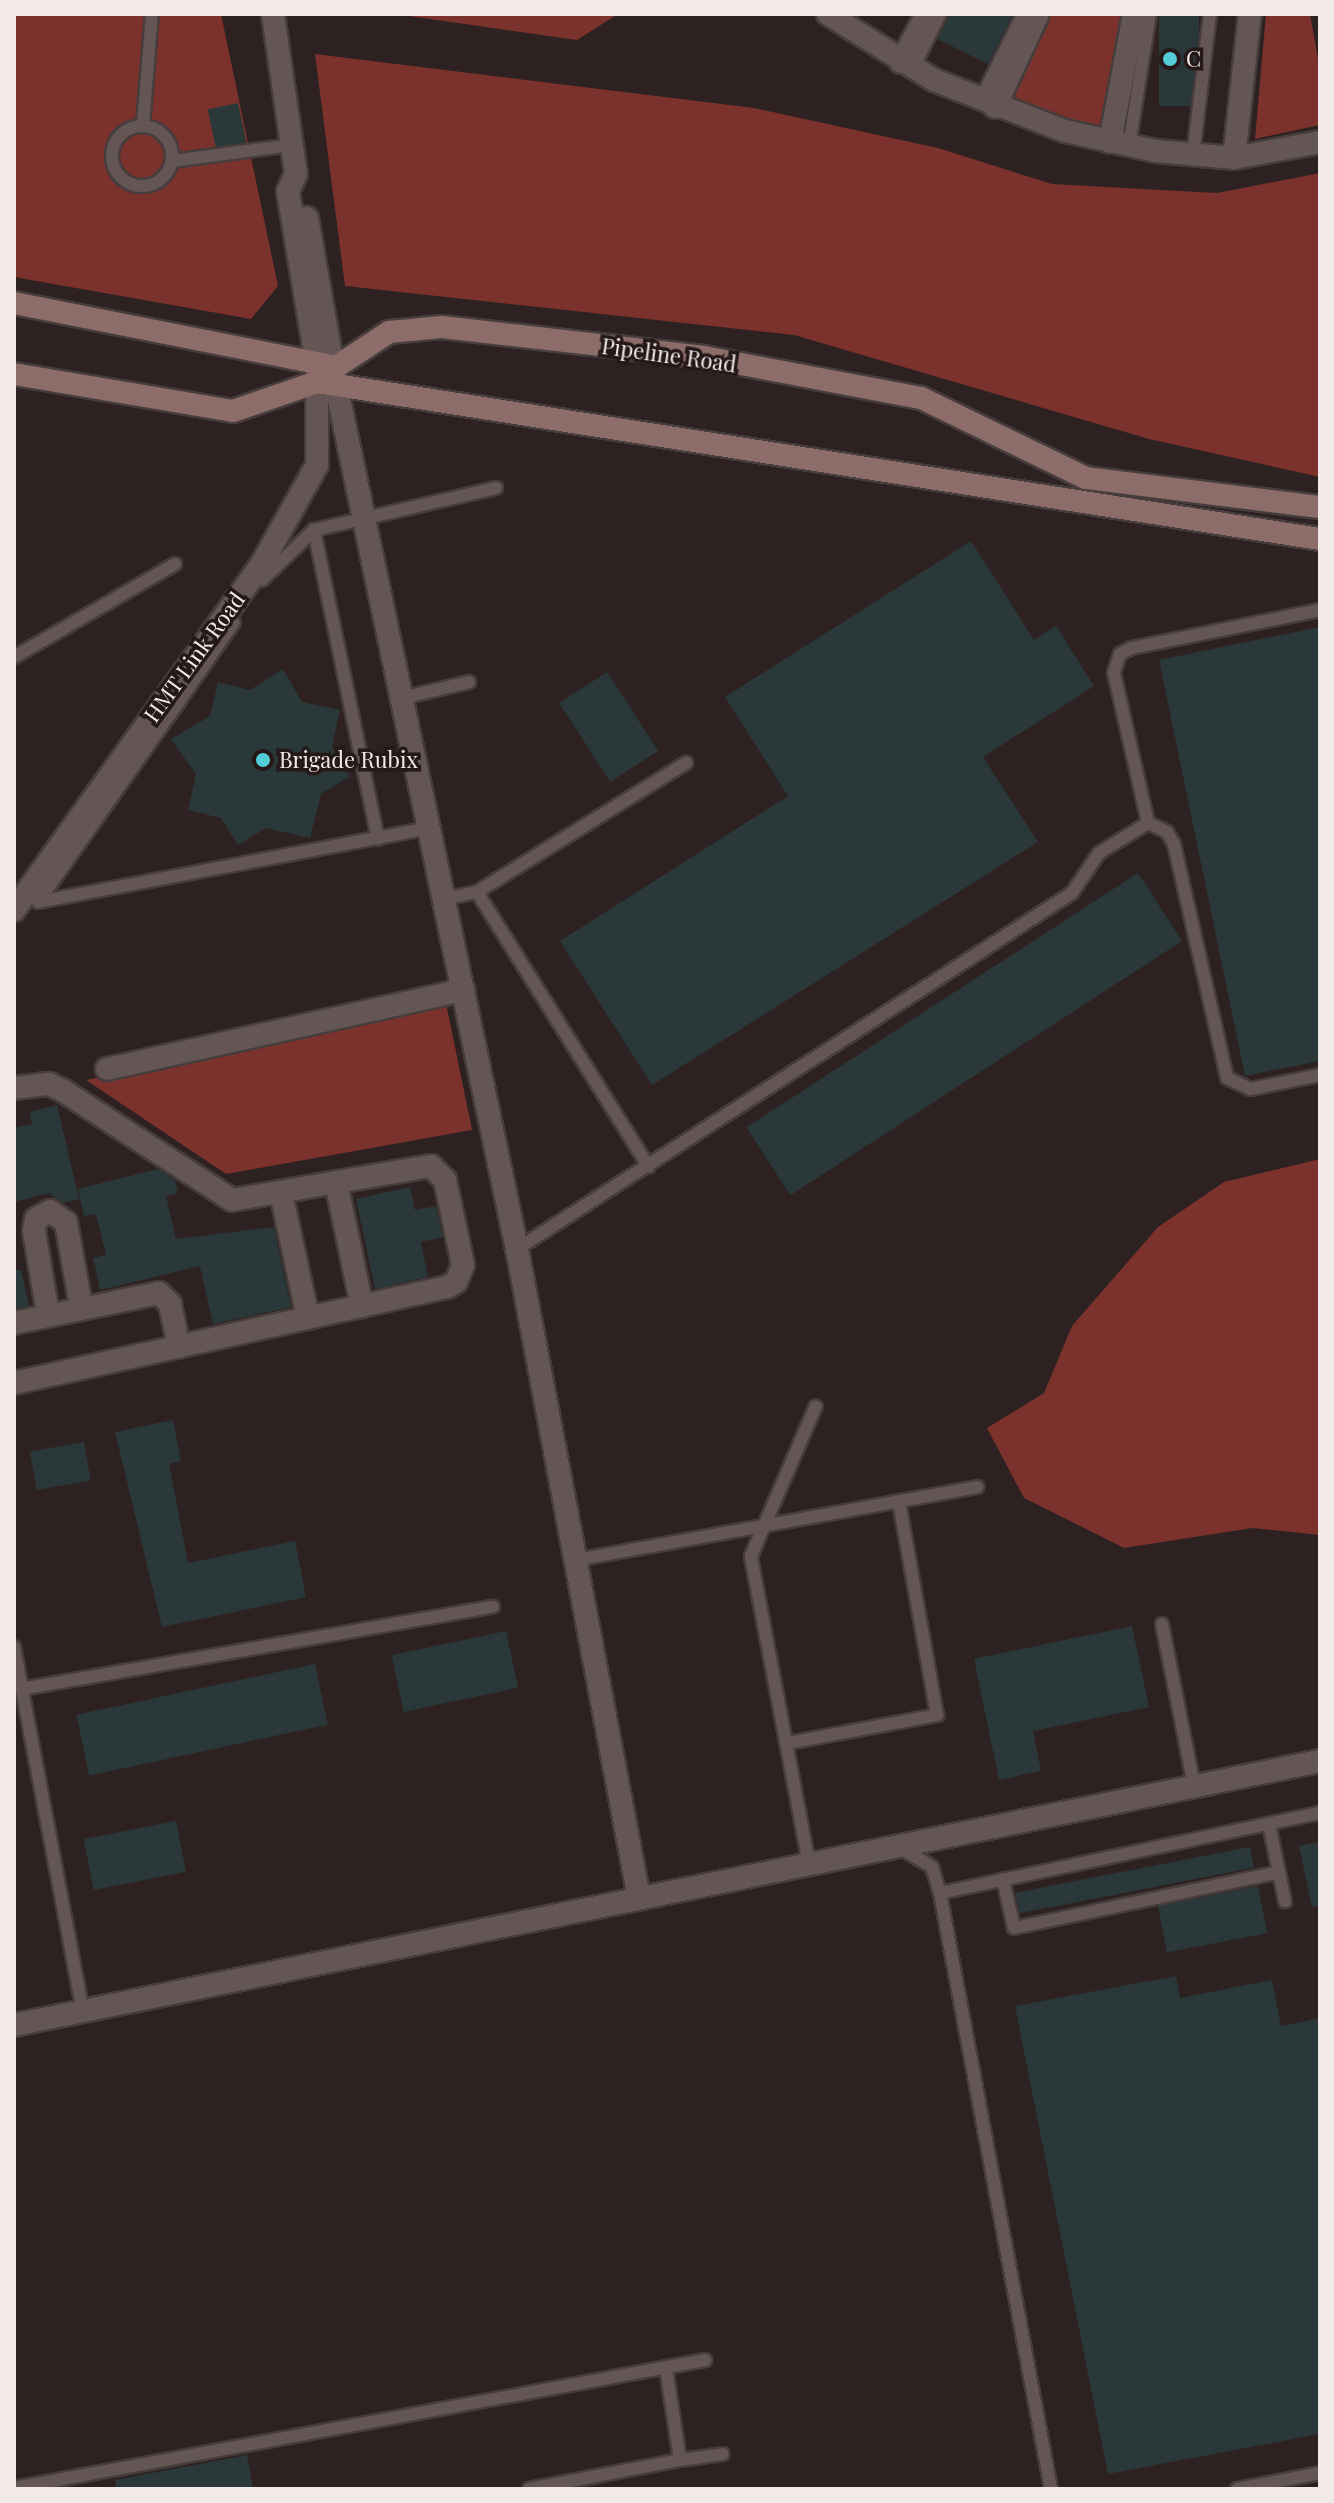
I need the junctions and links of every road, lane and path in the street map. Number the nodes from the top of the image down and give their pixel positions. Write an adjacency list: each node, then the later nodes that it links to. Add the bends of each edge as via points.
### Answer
1 (152, 14): 14 (lane)
2 (273, 14): 17 (street, HMT Link Road)
3 (828, 14): 12 (street)
4 (927, 14): 12 (street)
5 (940, 14): 12 (lane)
6 (1023, 14): 13 (lane)
7 (1038, 14): 13 (street)
8 (1134, 14): 16 (street)
9 (1150, 14): 16 (lane)
10 (1210, 14): 18 (lane)
11 (1250, 14): 19 (street)
12 (907, 65): 13 (street)
13 (988, 104): 16 (street)
14 (143, 125): 20 (lane, via 166,136); 20 (lane, via 124,131 113,147 118,175 145,186 163,178)
15 (1320, 142): 19 (street)
16 (1119, 144): 18 (street)
17 (292, 145): 20 (lane); 23 (street, HMT Link Road)
18 (1193, 155): 19 (street)
19 (1234, 158)
20 (172, 161)
21 (14, 303): 23 (main road)
22 (14, 374): 23 (main road, via 233,411)
23 (327, 375): 25 (main road, Pipeline Road, via 389,332 442,327 704,357 921,398 1086,478); 26 (street); 28 (main road); 34 (street, HMT Link Road, via 317,465 260,567)
24 (496, 488): 26 (lane)
25 (1320, 507)
26 (364, 519): 27 (lane); 33 (street)
27 (314, 530): 34 (lane, via 265,576); 39 (lane)
28 (1320, 539)
29 (175, 564): 31 (lane)
30 (1320, 610): 37 (lane, via 1120,654 1114,673)
31 (14, 657)
32 (469, 682): 33 (lane)
33 (402, 698): 38 (street)
34 (172, 699): 35 (street, HMT Link Road)
35 (133, 753): 39 (lane, via 38,902); 42 (street, HMT Link Road)
36 (686, 763): 40 (lane)
37 (1148, 823): 45 (lane, via 1167,832 1174,844 1227,1078 1251,1089); 47 (lane, via 1099,853 1072,893)
38 (429, 828): 39 (lane); 41 (street)
39 (378, 839)
40 (477, 892): 41 (lane); 47 (lane)
41 (444, 899): 43 (street)
42 (14, 910)
43 (463, 990): 44 (street); 50 (street)
44 (107, 1069)
45 (1320, 1075)
46 (14, 1088): 49 (street, via 49,1084 62,1090 232,1200)
47 (649, 1167): 50 (lane)
48 (336, 1182): 49 (street); 52 (street); 52 (street, via 421,1165 440,1171 463,1265 456,1282 447,1287)
49 (281, 1193): 54 (street)
50 (517, 1249): 62 (street)
51 (81, 1306): 53 (street); 53 (street, via 66,1222 50,1211 36,1219 34,1231); 56 (street, via 159,1293 170,1304)
52 (362, 1306): 54 (street)
53 (48, 1314): 55 (street)
54 (308, 1318): 56 (street)
55 (14, 1323)
56 (179, 1347): 57 (street)
57 (14, 1383)
58 (816, 1406): 61 (lane)
59 (977, 1487): 60 (lane)
60 (899, 1502): 61 (lane); 67 (lane, via 937,1715)
61 (764, 1526): 62 (lane); 67 (lane, via 751,1556)
62 (575, 1560): 77 (street)
63 (493, 1607): 66 (lane)
64 (1162, 1624): 69 (lane)
65 (14, 1647): 66 (lane)
66 (21, 1689): 79 (lane)
67 (788, 1743): 73 (lane)
68 (1320, 1761): 69 (street)
69 (1194, 1786): 72 (street)
70 (1320, 1813): 71 (lane)
71 (1269, 1824): 74 (lane); 75 (lane)
72 (890, 1848): 73 (street); 76 (lane, via 922,1858)
73 (809, 1864): 77 (street)
74 (1279, 1872): 75 (lane, via 1014,1928); 78 (lane)
75 (1003, 1879): 76 (lane)
76 (940, 1893): 88 (lane)
77 (639, 1898): 79 (street)
78 (1285, 1901)
79 (83, 2011): 80 (street)
80 (14, 2025)
81 (705, 2360): 82 (lane)
82 (666, 2367): 84 (lane); 86 (lane)
83 (723, 2454): 84 (lane)
84 (680, 2460): 87 (lane)
85 (1320, 2473): 89 (lane)
86 (14, 2488)
87 (529, 2489)
88 (1051, 2489)
89 (1237, 2489)

